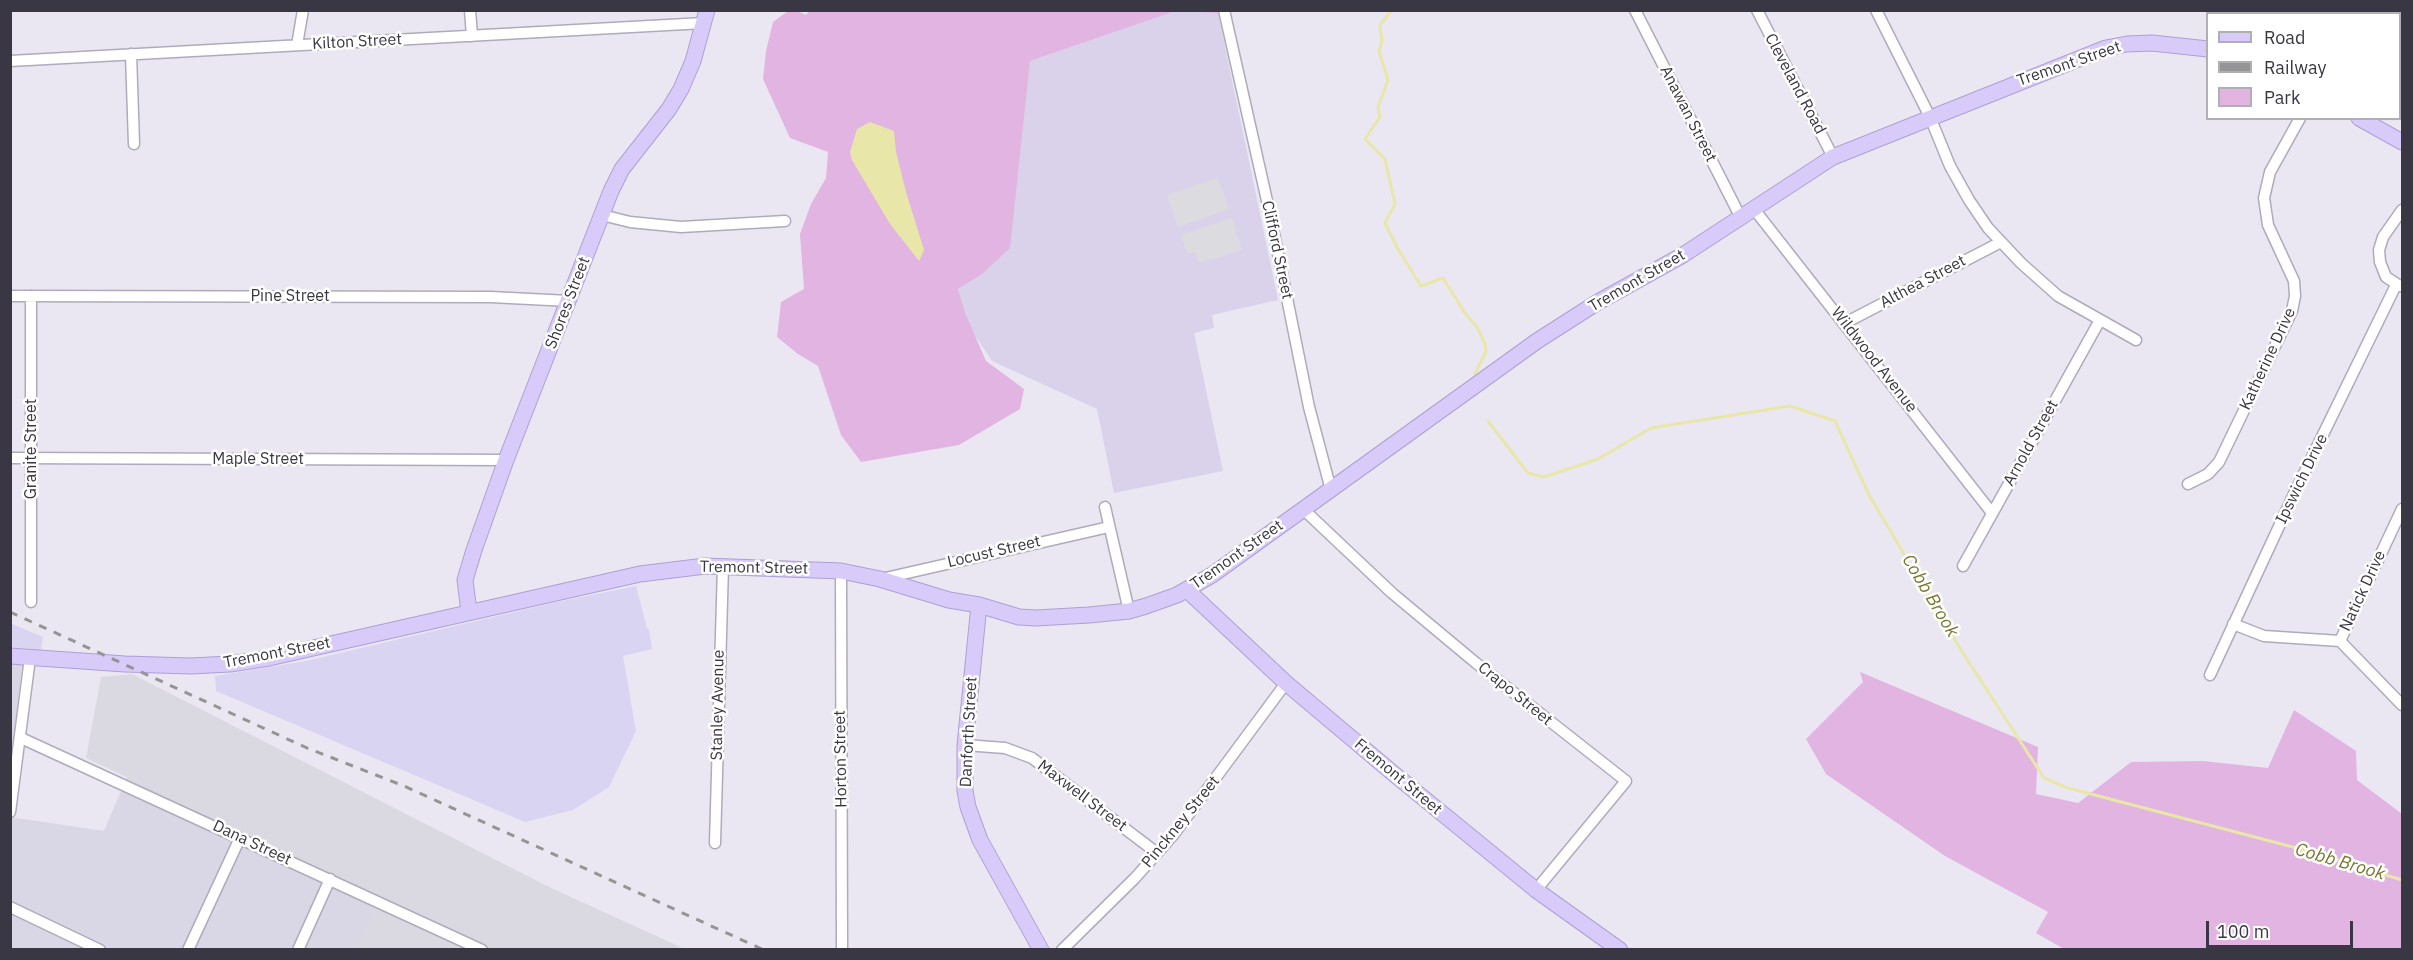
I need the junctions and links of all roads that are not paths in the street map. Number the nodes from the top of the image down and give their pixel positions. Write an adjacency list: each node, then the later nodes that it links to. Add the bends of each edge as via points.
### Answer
1 (303, 10): 9 (street)
2 (470, 10): 8 (street)
3 (1224, 10): 36 (street, Clifford Street)
4 (1635, 10): 22 (street, Anawan Street)
5 (1757, 10): 18 (street, Cleveland Road)
6 (1876, 10): 13 (street)
7 (705, 17): 8 (street, Kilton Street); 21 (main road, Shores Street, via 681,89 622,169)
8 (471, 36): 9 (street, Kilton Street)
9 (297, 45): 11 (street, Kilton Street)
10 (2206, 49): 13 (main road, Tremont Street, via 2152,42 2116,45)
11 (131, 54): 12 (street, Kilton Street); 17 (street)
12 (10, 61)
13 (1930, 117): 18 (main road, Tremont Street); 24 (street, via 1963,189)
14 (2299, 120): 35 (street, Katherine Drive, via 2270,172 2264,198 2268,225 2294,281 2294,304 2219,462 2208,474)
15 (2363, 120): 16 (main road)
16 (2403, 142)
17 (134, 144)
18 (1833, 157): 19 (main road, Tremont Street)
19 (1754, 209): 22 (main road, Tremont Street); 30 (street, Wildwood Avenue)
20 (2403, 210): 25 (street, via 2383,237 2379,250 2386,277)
21 (602, 215): 23 (street, via 681,227); 28 (main road, Shores Street)
22 (1741, 218): 36 (main road, Tremont Street, via 1537,341)
23 (785, 221)
24 (2001, 242): 29 (street, via 2049,289); 30 (street, Althea Street)
25 (2399, 286): 51 (street, Ipswich Drive)
26 (10, 296): 27 (street, Pine Street)
27 (31, 296): 28 (street, Pine Street, via 491,297); 33 (street, Granite Street)
28 (568, 301): 34 (main road, Shores Street)
29 (2100, 320): 31 (street); 40 (street, Arnold Street)
30 (1845, 323): 40 (street, Wildwood Avenue)
31 (2136, 340)
32 (10, 458): 33 (street, Maple Street)
33 (30, 458): 34 (street, Maple Street); 47 (street, Granite Street)
34 (507, 460): 50 (main road, Shores Street, via 465,580)
35 (2188, 484)
36 (1330, 490): 38 (main road, Tremont Street)
37 (1105, 507): 41 (street)
38 (1303, 509): 46 (main road, Tremont Street); 65 (street, Crapo Street, via 1399,599 1626,781)
39 (2403, 509): 52 (street, Natick Drive)
40 (1992, 513): 43 (street, Arnold Street)
41 (1109, 526): 45 (street, Locust Street); 49 (street)
42 (723, 566): 44 (main road, Tremont Street); 50 (main road, Tremont Street, via 640,574); 62 (street, Stanley Avenue)
43 (1963, 566)
44 (841, 571): 45 (main road, Tremont Street); 67 (street, Horton Street)
45 (880, 579): 48 (main road, Tremont Street)
46 (1187, 590): 49 (main road, Tremont Street); 56 (main road, Fremont Street)
47 (31, 602)
48 (979, 605): 49 (main road, Tremont Street, via 1035,618); 59 (main road, Danforth Street)
49 (1129, 611)
50 (469, 612): 54 (main road, Tremont Street, via 230,664 191,666)
51 (2233, 624): 52 (street, via 2264,636); 55 (street, Ipswich Drive)
52 (2340, 641): 57 (street)
53 (10, 656): 54 (main road, Tremont Street)
54 (30, 658): 58 (street)
55 (2210, 675)
56 (1286, 683): 63 (street, Pinckney Street); 65 (main road, Fremont Street)
57 (2403, 705)
58 (21, 738): 60 (street); 61 (street, Dana Street)
59 (965, 745): 63 (street, Maxwell Street, via 1005,748 1032,758); 72 (main road, Danforth Street, via 965,791 973,824)
60 (10, 812)
61 (240, 838): 64 (street, Dana Street); 69 (street)
62 (715, 843)
63 (1157, 853): 73 (street, Pinckney Street)
64 (330, 879): 70 (street); 71 (street, Dana Street)
65 (1536, 890): 74 (main road, Fremont Street)
66 (10, 907): 68 (street)
67 (842, 948)
68 (100, 950)
69 (188, 950)
70 (298, 950)
71 (482, 950)
72 (1041, 950)
73 (1062, 950)
74 (1620, 950)

